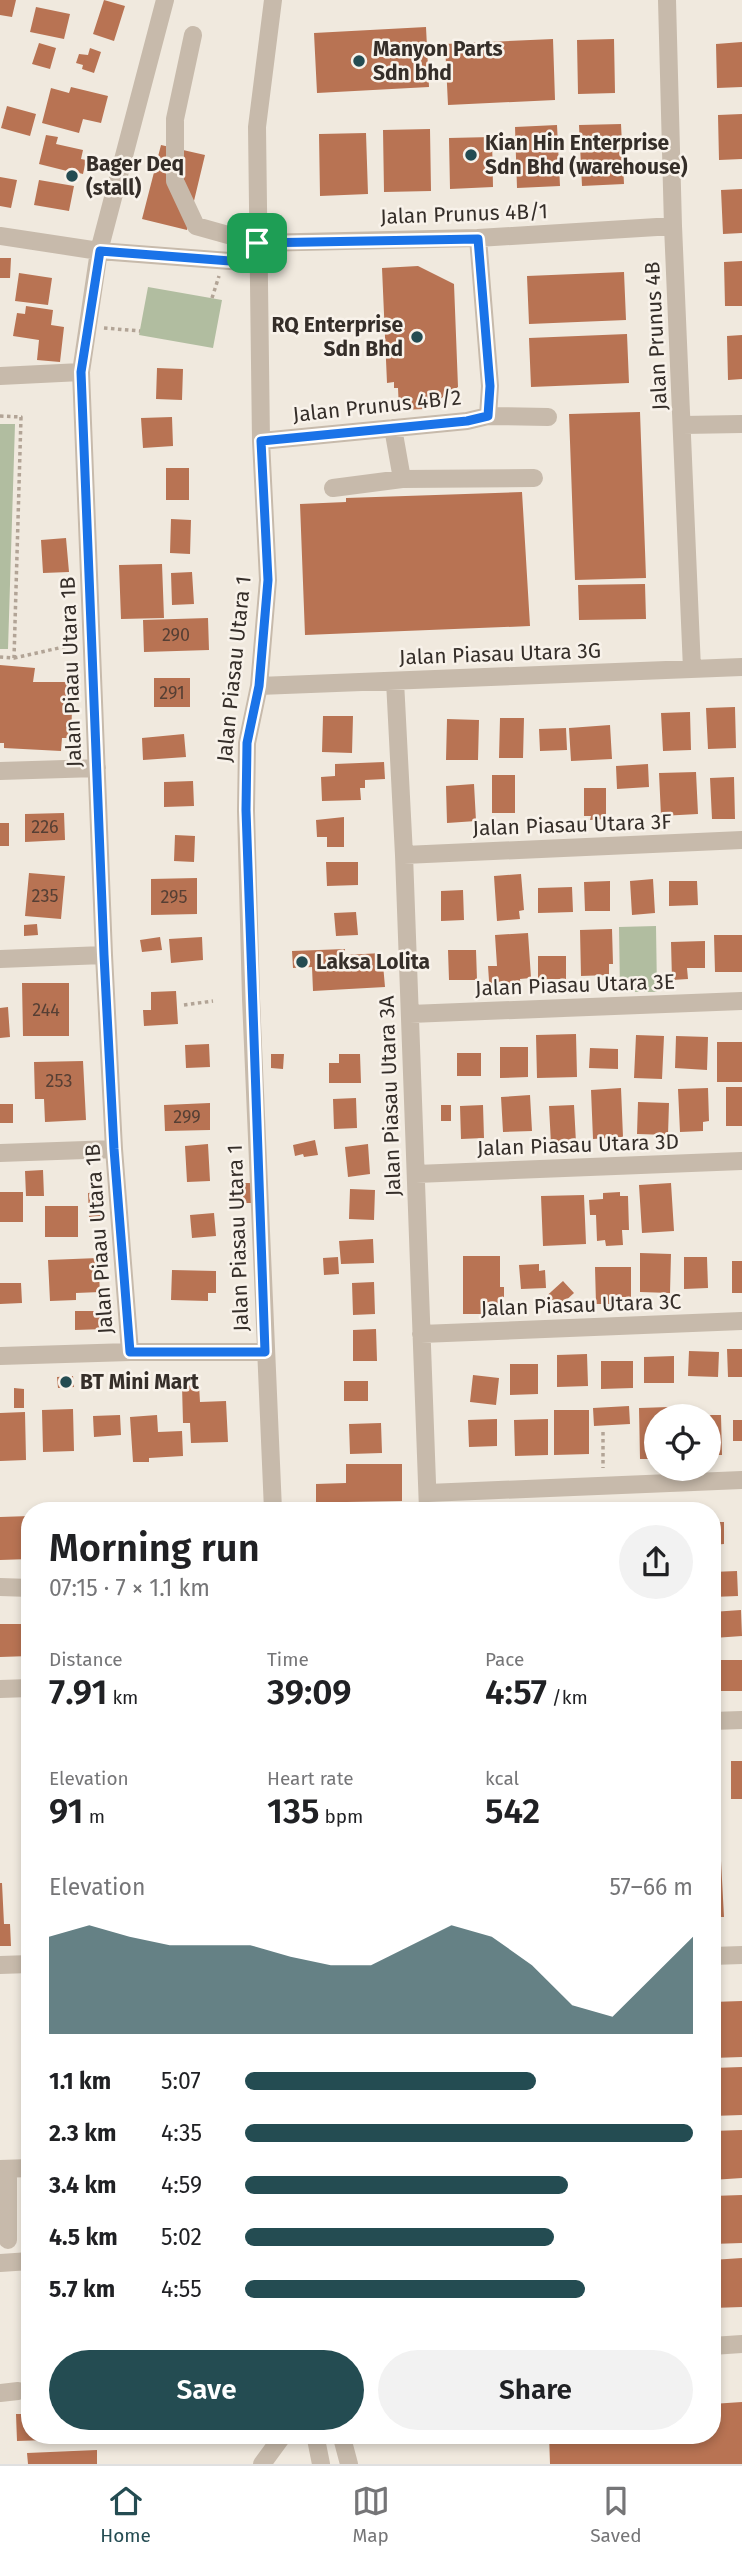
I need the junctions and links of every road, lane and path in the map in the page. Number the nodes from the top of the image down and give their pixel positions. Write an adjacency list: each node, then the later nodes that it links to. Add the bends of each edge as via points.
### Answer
1 (165, 0): 9 (street, Jalan Piaau Utara 1B)
2 (273, 0): 8 (street, Jalan Piasau Utara 1, via 257,127)
3 (667, 0): 5 (street, Jalan Prunus 4B)
4 (193, 35): 8 (street, Jalan Prunus 4B/1, via 175,119 175,181 196,226)
5 (673, 226): 7 (street, Jalan Prunus 4B/1); 19 (street, Jalan Prunus 4B)
6 (0, 236): 9 (street)
7 (478, 239): 8 (street, Jalan Prunus 4B/1); 16 (street, Jalan Prunus 4B/2, via 490,386)
8 (257, 243): 10 (street, Jalan Piasau Utara 1)
9 (100, 251): 10 (street); 11 (street, Jalan Piaau Utara 1B)
10 (257, 263): 21 (street, Jalan Piasau Utara 1)
11 (88, 327): 12 (path); 13 (street, Jalan Piaau Utara 1B)
12 (140, 331)
13 (81, 372): 14 (street); 25 (street, Jalan Piaau Utara 1B)
14 (0, 376)
15 (0, 416): 27 (path, via 21,417)
16 (488, 416): 17 (street); 20 (street, Jalan Prunus 4B/2)
17 (548, 417)
18 (742, 424): 19 (street)
19 (683, 425): 29 (street, Jalan Prunus 4B)
20 (393, 428): 21 (street, Jalan Prunus 4B/2); 23 (street)
21 (261, 441): 31 (street, Jalan Piasau Utara 1, via 268,580)
22 (534, 478): 23 (street)
23 (402, 479): 24 (street)
24 (333, 488)
25 (93, 641): 27 (path); 32 (street, Jalan Piaau Utara 1B)
26 (0, 657): 27 (path)
27 (14, 657)
28 (742, 667): 29 (street, Jalan Piasau Utara 3G)
29 (692, 669): 30 (street, Jalan Piasau Utara 3G)
30 (395, 681): 31 (street, Jalan Piasau Utara 3G); 35 (street, Jalan Piasau Utara 3A)
31 (259, 686): 49 (street, Jalan Piasau Utara 1, via 247,743 246,810)
32 (97, 768): 33 (street); 36 (street, Jalan Piaau Utara 1B)
33 (0, 771)
34 (742, 841): 35 (street, Jalan Piasau Utara 3F)
35 (404, 855): 41 (street, Jalan Piasau Utara 3A)
36 (104, 955): 37 (street); 42 (street, Jalan Piaau Utara 1B)
37 (0, 960)
38 (213, 1001): 40 (path)
39 (742, 1001): 41 (street, Jalan Piasau Utara 3E)
40 (184, 1005)
41 (410, 1014): 45 (street, Jalan Piasau Utara 3A)
42 (114, 1149): 43 (street); 48 (street, Jalan Piaau Utara 1B)
43 (0, 1153)
44 (742, 1161): 45 (street, Jalan Piasau Utara 3D)
45 (416, 1174): 47 (street, Jalan Piasau Utara 3A)
46 (742, 1321): 47 (street, Jalan Piasau Utara 3C)
47 (421, 1334): 55 (street, Jalan Piasau Utara 3A)
48 (130, 1352): 49 (street); 50 (street)
49 (265, 1352): 54 (street, Jalan Piasau Utara 1)
50 (0, 1356)
51 (603, 1432): 53 (path)
52 (742, 1480): 53 (street)
53 (603, 1486): 55 (street)
54 (273, 1502)
55 (428, 1502)
56 (0, 1587): 57 (street)
57 (21, 1588)
58 (21, 1688): 59 (street)
59 (0, 1689)
60 (742, 1720): 61 (street)
61 (721, 1721)
62 (742, 1955): 63 (street)
63 (721, 1956)
64 (21, 1964): 65 (street)
65 (0, 1965)
66 (4, 2169): 67 (street)
67 (8, 2241)
68 (21, 2262): 69 (street)
69 (0, 2263)
70 (742, 2344): 71 (street)
71 (721, 2345)
72 (277, 2444): 75 (street)
73 (317, 2444): 76 (street)
74 (344, 2444): 77 (street)
75 (262, 2464)
76 (321, 2464)
77 (349, 2464)

